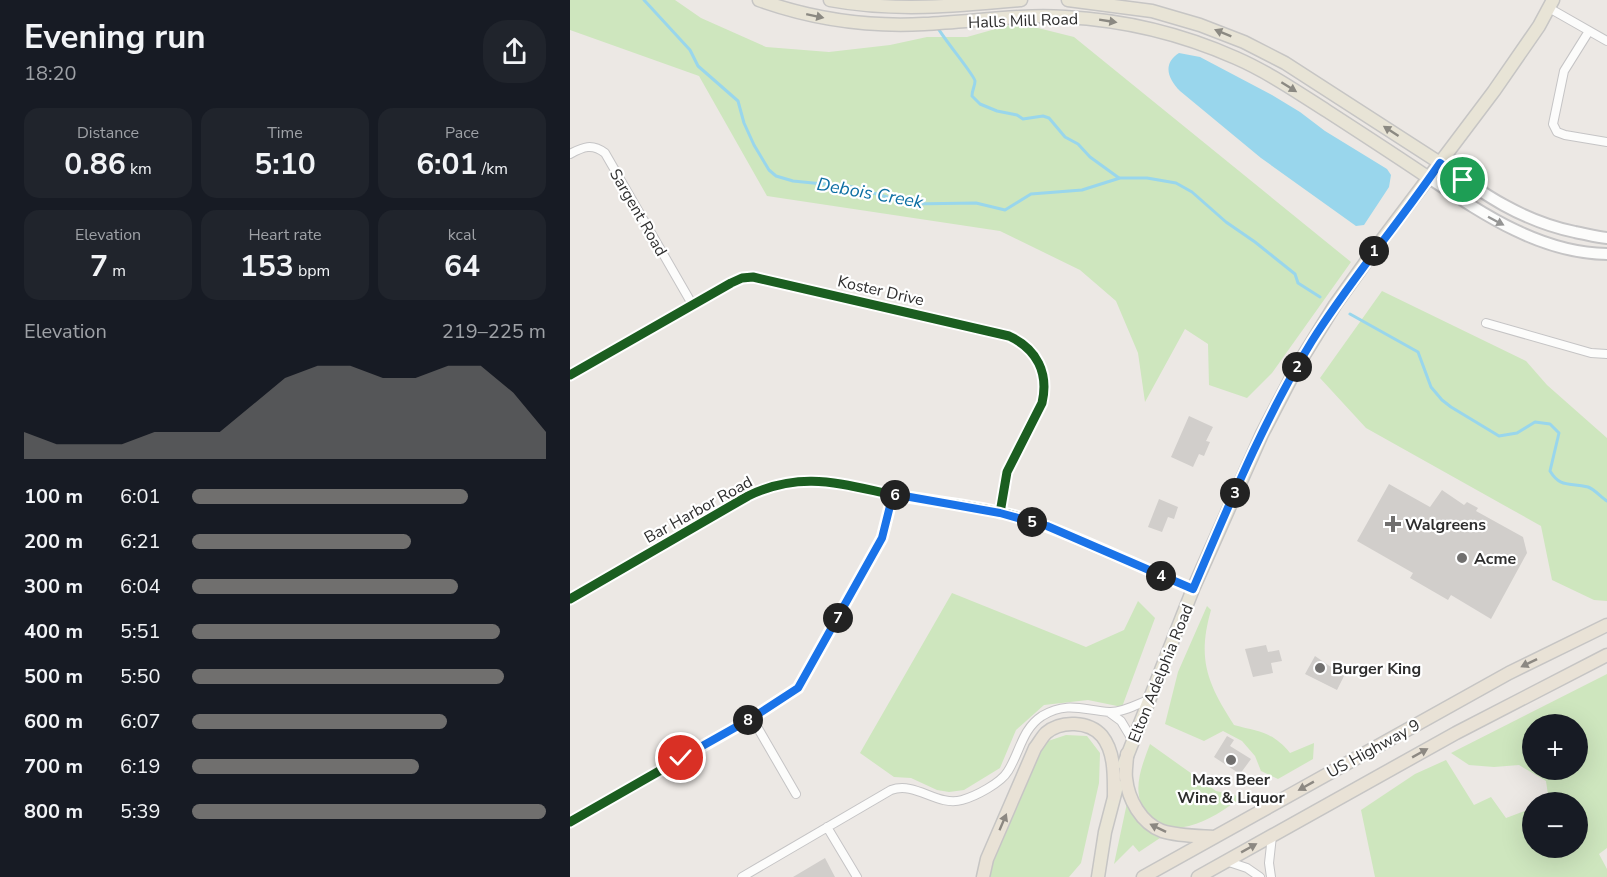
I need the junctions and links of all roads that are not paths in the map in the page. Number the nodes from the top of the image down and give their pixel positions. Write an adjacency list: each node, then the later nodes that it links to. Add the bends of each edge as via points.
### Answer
1 (759, 0): 11 (main road, Halls Mill Road, one-way to 11, via 831,19 883,24 1034,17 1084,18 1138,26 1195,42 1276,78)
2 (830, 0): 3 (main road, Halls Mill Road, via 915,7)
3 (1021, 0)
4 (1068, 0): 10 (main road, Halls Mill Road, one-way to 4, via 1285,63 1238,40 1152,11)
5 (1551, 4): 6 (street); 10 (main road, Elton Adelphia Road)
6 (1589, 31): 7 (street); 8 (street, via 1564,71 1553,124 1557,132 1565,135)
7 (1607, 41)
8 (1607, 142)
9 (570, 154): 14 (street, Sargent Road, via 588,146 605,153)
10 (1440, 163): 11 (main road, Elton Adelphia Road); 12 (main road, via 1506,208 1556,228)
11 (1430, 178): 13 (main road, one-way to 13, via 1488,216 1531,237 1575,250); 20 (main road, Elton Adelphia Road, via 1335,305 1299,363 1262,434)
12 (1607, 238)
13 (1607, 254)
14 (692, 304): 17 (street, Koster Drive); 19 (street, Koster Drive, via 742,278 763,278 1019,340 1040,363 1044,392 1007,472)
15 (1486, 323): 16 (street, via 1591,353)
16 (1607, 354)
17 (570, 375)
18 (893, 494): 19 (street, Bar Harbor Road); 21 (street, Bar Harbor Road, via 823,480 771,486); 26 (street, via 882,538 802,682 793,693)
19 (1000, 513): 20 (street, Bar Harbor Road, via 1047,526)
20 (1193, 589): 24 (main road, Elton Adelphia Road)
21 (570, 599)
22 (1607, 625): 34 (highway, US Highway 9, one-way to 34, via 1509,673)
23 (1607, 655): 33 (highway, US Highway 9, one-way to 23, via 1445,739)
24 (1148, 700): 25 (street); 27 (main road, Elton Adelphia Road)
25 (1110, 712): 27 (street, via 1121,721); 32 (street, via 1070,707 1042,716 1025,733 1006,774 970,796 947,801 908,788 895,788)
26 (752, 718): 29 (street); 31 (street)
27 (1132, 741): 28 (main road, Elton Adelphia Road)
28 (1127, 754): 30 (main road, Elton Adelphia Road); 34 (highway, one-way to 28, via 1168,832 1146,820 1130,796)
29 (796, 794)
30 (1114, 795): 38 (highway, one-way to 30, via 987,859 1035,748 1046,733 1062,724 1074,724 1102,736 1114,770); 39 (main road, Elton Adelphia Road)
31 (570, 822)
32 (827, 827): 36 (street); 37 (street)
33 (1272, 836): 35 (highway, US Highway 9, one-way to 33); 43 (street)
34 (1215, 837): 40 (highway, US Highway 9)
35 (1226, 861): 41 (highway, US Highway 9); 42 (street, via 1247,867)
36 (742, 877)
37 (857, 877)
38 (983, 877)
39 (1098, 877)
40 (1143, 877)
41 (1198, 877)
42 (1260, 877)
43 (1271, 877)

